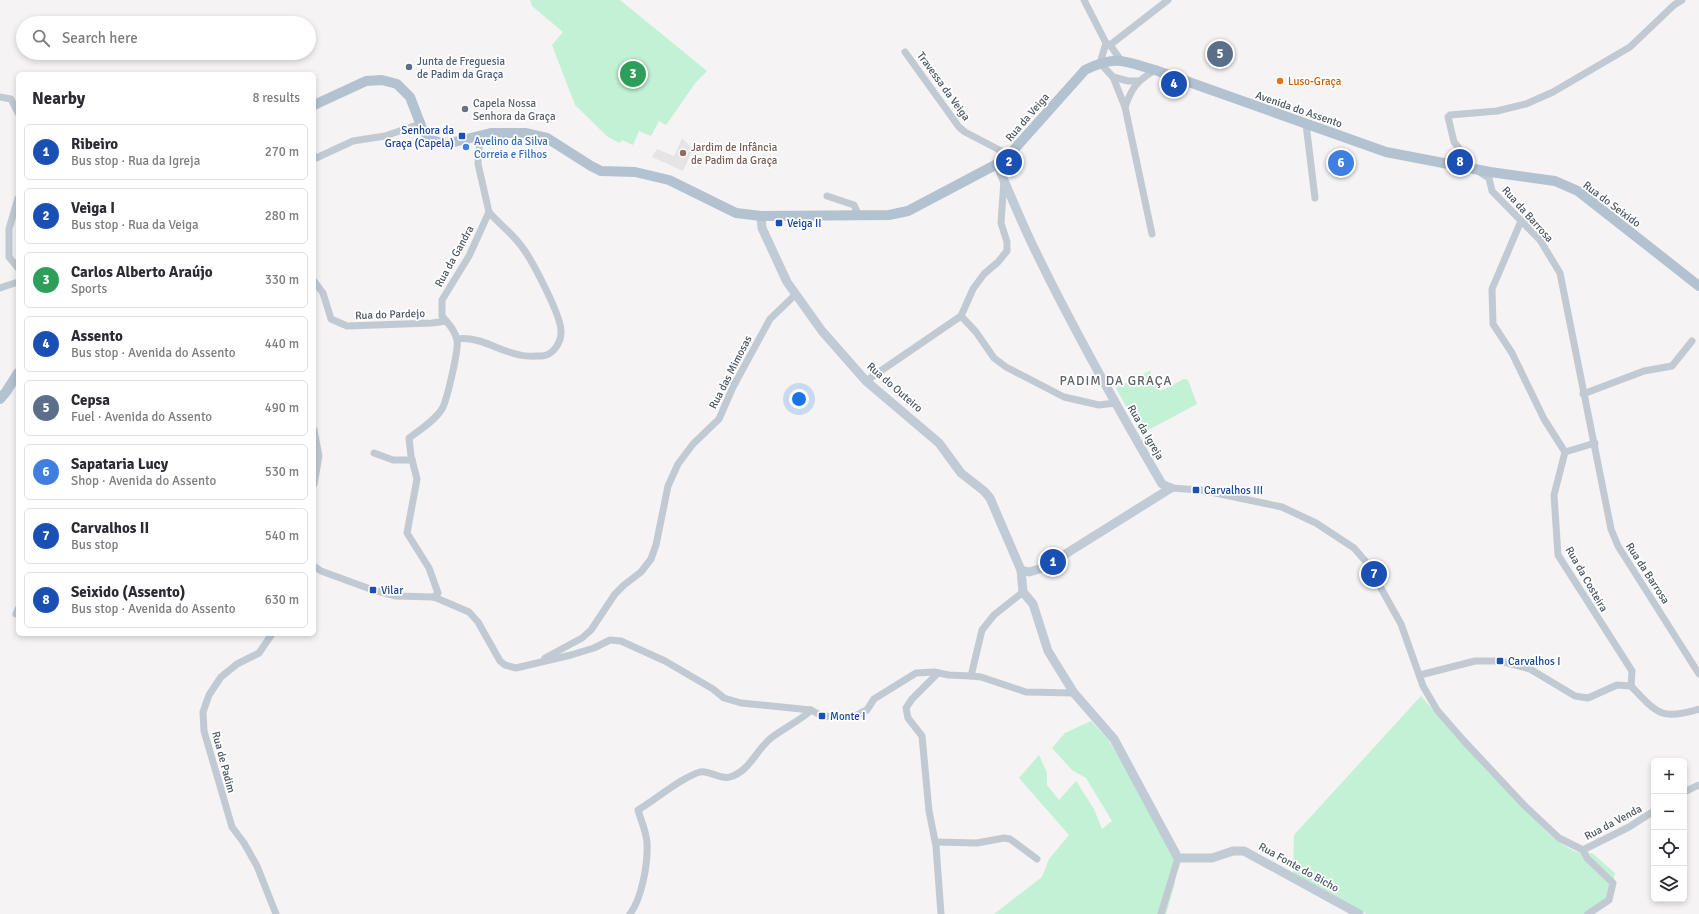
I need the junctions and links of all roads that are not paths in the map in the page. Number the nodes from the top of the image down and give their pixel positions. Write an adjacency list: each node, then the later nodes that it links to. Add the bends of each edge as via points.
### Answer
1 (1084, 0): 4 (street)
2 (1168, 0): 4 (street)
3 (1682, 0): 21 (street, Rua da Barrosa, via 1630,47 1553,92 1526,104 1497,111 1450,115 1448,124 1454,142)
4 (1108, 44): 6 (street); 7 (street)
5 (905, 52): 18 (street, Travessa da Veiga, via 959,127)
6 (1120, 60): 7 (main road, Rua da Veiga); 8 (main road, Avenida do Assento)
7 (1100, 63): 9 (street); 18 (main road, Rua da Veiga, via 1085,70)
8 (1155, 70): 10 (street); 16 (main road, Avenida do Assento)
9 (1113, 76): 10 (street, via 1128,82); 13 (street)
10 (1138, 81): 13 (street)
11 (0, 97): 14 (street, via 11,99)
12 (316, 104): 15 (main road, Rua da Veiga, via 366,81 382,80 397,84 410,97)
13 (1125, 107): 30 (street)
14 (16, 109)
15 (420, 124): 17 (main road, Rua da Veiga, via 431,140 446,144); 19 (street, via 385,136 353,141)
16 (1306, 124): 21 (main road, Avenida do Assento, via 1386,152); 24 (street)
17 (480, 135): 25 (street, via 478,164); 26 (main road, Rua da Veiga, via 508,132 548,138 601,171 635,172 670,180 736,213)
18 (1009, 155): 20 (main road, Rua da Veiga)
19 (316, 158)
20 (997, 164): 22 (street, Rua da Igreja); 27 (main road, Rua da Veiga, via 908,211 889,216)
21 (1473, 168): 29 (street, Rua da Barrosa, via 1489,178 1492,191); 34 (main road, Rua do Seixido, via 1555,181 1578,191)
22 (1004, 180): 37 (street, via 1001,223 1007,251 973,289); 45 (street, Rua da Igreja, via 1034,248)
23 (827, 196): 27 (street, via 854,204)
24 (1315, 198)
25 (489, 212): 38 (street, Rua da Gandra, via 469,256 442,300 442,316); 39 (street, via 521,245 532,262 561,332 552,352 544,356 521,356 477,339)
26 (761, 216): 27 (main road, Rua da Veiga); 36 (street, Rua do Outeiro, via 762,228 787,282)
27 (859, 216)
28 (15, 218): 31 (street, via 9,229 9,257)
29 (1521, 221): 43 (street, Rua da Barrosa, via 1540,240 1560,274); 48 (street, via 1492,289 1493,324 1512,353 1544,419)
30 (1152, 234)
31 (16, 266)
32 (16, 283): 35 (street)
33 (316, 283): 38 (street, Rua do Pardejo, via 323,293 331,319 347,326)
34 (1699, 286)
35 (0, 288)
36 (796, 294): 42 (street, Rua do Outeiro, via 822,331); 58 (street, Rua das Mimosas, via 770,319 733,387 719,419 693,444 678,464 668,486 651,559 615,594 591,630 582,638)
37 (961, 316): 42 (street); 45 (street, via 994,358 1006,367 1064,397 1099,405)
38 (446, 321): 39 (street, Rua da Gandra)
39 (457, 339): 50 (street, via 458,346 442,409 409,438)
40 (1692, 340): 43 (street, via 1672,366 1644,371)
41 (16, 376): 44 (main road)
42 (866, 381): 54 (street, Rua do Outeiro, via 939,443 961,473 984,491 996,509)
43 (1583, 394): 47 (street, Rua da Barrosa)
44 (0, 399)
45 (1115, 404): 52 (street, Rua da Igreja, via 1162,484)
46 (316, 441): 51 (street, via 319,456)
47 (1595, 443): 48 (street); 60 (street, Rua da Barrosa, via 1611,529 1618,546)
48 (1565, 452): 63 (street, Rua da Costeira, via 1554,495 1558,555 1632,671)
49 (374, 453): 50 (street, via 398,461)
50 (412, 460): 56 (street, via 417,479 407,533 429,568 438,593)
51 (316, 473)
52 (1171, 488): 54 (street, via 1043,568 1029,572); 61 (street, via 1201,490 1282,507 1316,523 1354,548 1367,563 1401,624)
53 (316, 567): 56 (street, via 396,596)
54 (1021, 570): 55 (street, Rua do Outeiro)
55 (1023, 592): 62 (street, via 994,615 982,630); 64 (street, via 1032,604 1048,651)
56 (434, 597): 58 (street, via 469,612 478,622 500,661 506,665 516,668)
57 (271, 636): 74 (street, Rua de Padim, via 260,653 237,664 221,677 209,695 203,712 204,731 230,822 257,866)
58 (536, 663): 66 (street, via 572,655 610,640 621,640 665,661 724,698 741,703)
59 (938, 673): 62 (street); 66 (street, via 916,673 874,699 867,710 853,717 822,716); 70 (street, via 906,708 908,718 922,736 929,810)
60 (1699, 674)
61 (1420, 675): 63 (street, via 1475,662 1500,661 1530,670 1575,696 1588,698 1617,685); 71 (street, via 1423,686 1437,710 1464,741 1559,838)
62 (971, 676): 64 (street, via 1026,692)
63 (1631, 686): 65 (street, via 1657,712 1676,716)
64 (1074, 693): 72 (street, via 1114,739)
65 (1699, 709)
66 (811, 710): 75 (street, via 770,739 744,770 728,778 702,772 688,777 638,810 647,844 643,886)
67 (1699, 785): 68 (street)
68 (1687, 791)
69 (1651, 813): 71 (street, Rua da Venda)
70 (936, 842): 73 (street, via 977,843 1010,839); 76 (street)
71 (1583, 850): 79 (street, via 1613,883 1609,900)
72 (1178, 858): 77 (street); 78 (street, Rua Fonte do Bicho, via 1212,858 1233,851 1244,852)
73 (1037, 859)
74 (276, 914)
75 (630, 914)
76 (941, 914)
77 (1161, 914)
78 (1359, 914)
79 (1588, 914)

